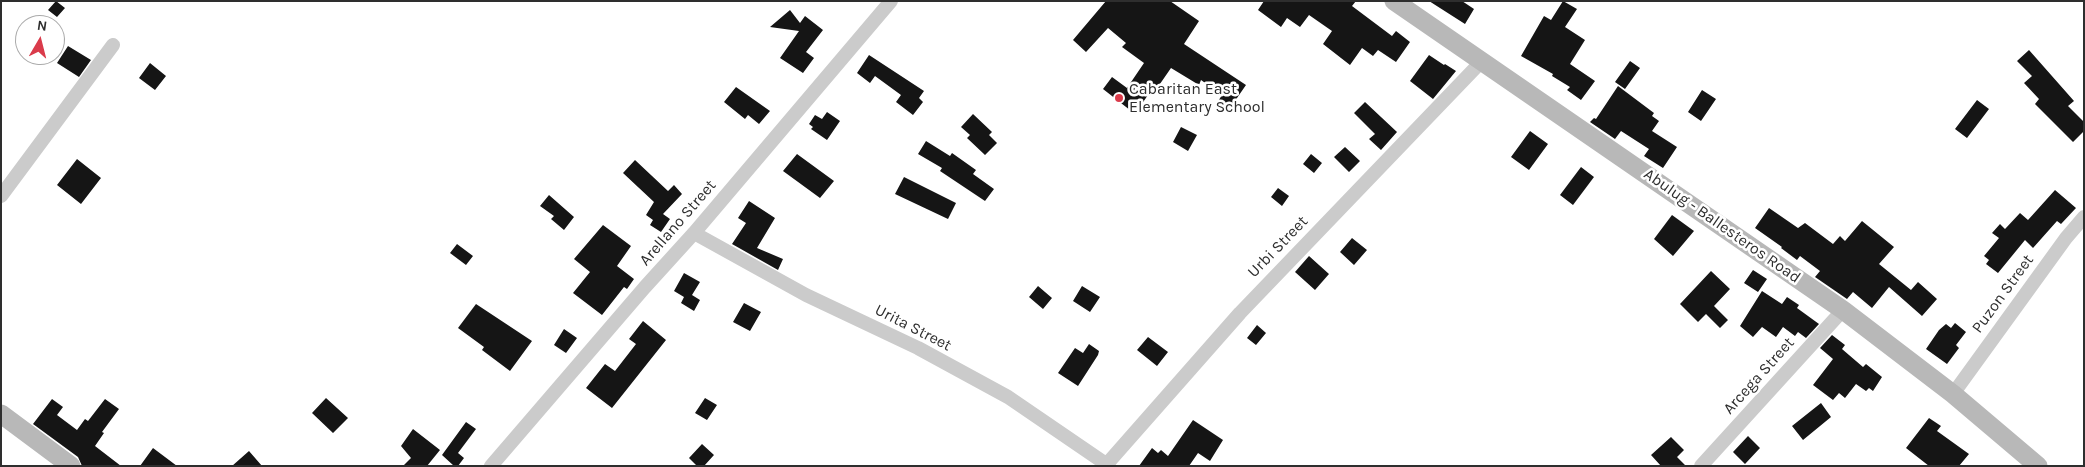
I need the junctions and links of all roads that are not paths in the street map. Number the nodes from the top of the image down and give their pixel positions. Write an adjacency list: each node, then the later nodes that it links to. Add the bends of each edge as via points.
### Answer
1 (891, 1): 7 (street, Arellano Street)
2 (1394, 1): 4 (main road, Abulug - Ballesteros Road)
3 (113, 45): 5 (street)
4 (1481, 62): 8 (main road, Abulug - Ballesteros Road); 11 (street, Urbi Street, via 1240,312)
5 (1, 196)
6 (2084, 217): 9 (street, Puzon Street)
7 (694, 233): 11 (street, Urita Street, via 806,295 918,348 1008,397); 13 (street, Arellano Street)
8 (1843, 310): 9 (main road, Abulug - Ballesteros Road); 14 (street, Arcega Street)
9 (1953, 394): 15 (main road, Abulug - Ballesteros Road)
10 (1, 414): 12 (main road)
11 (1108, 465)
12 (71, 466)
13 (491, 466)
14 (1701, 466)
15 (2038, 466)

